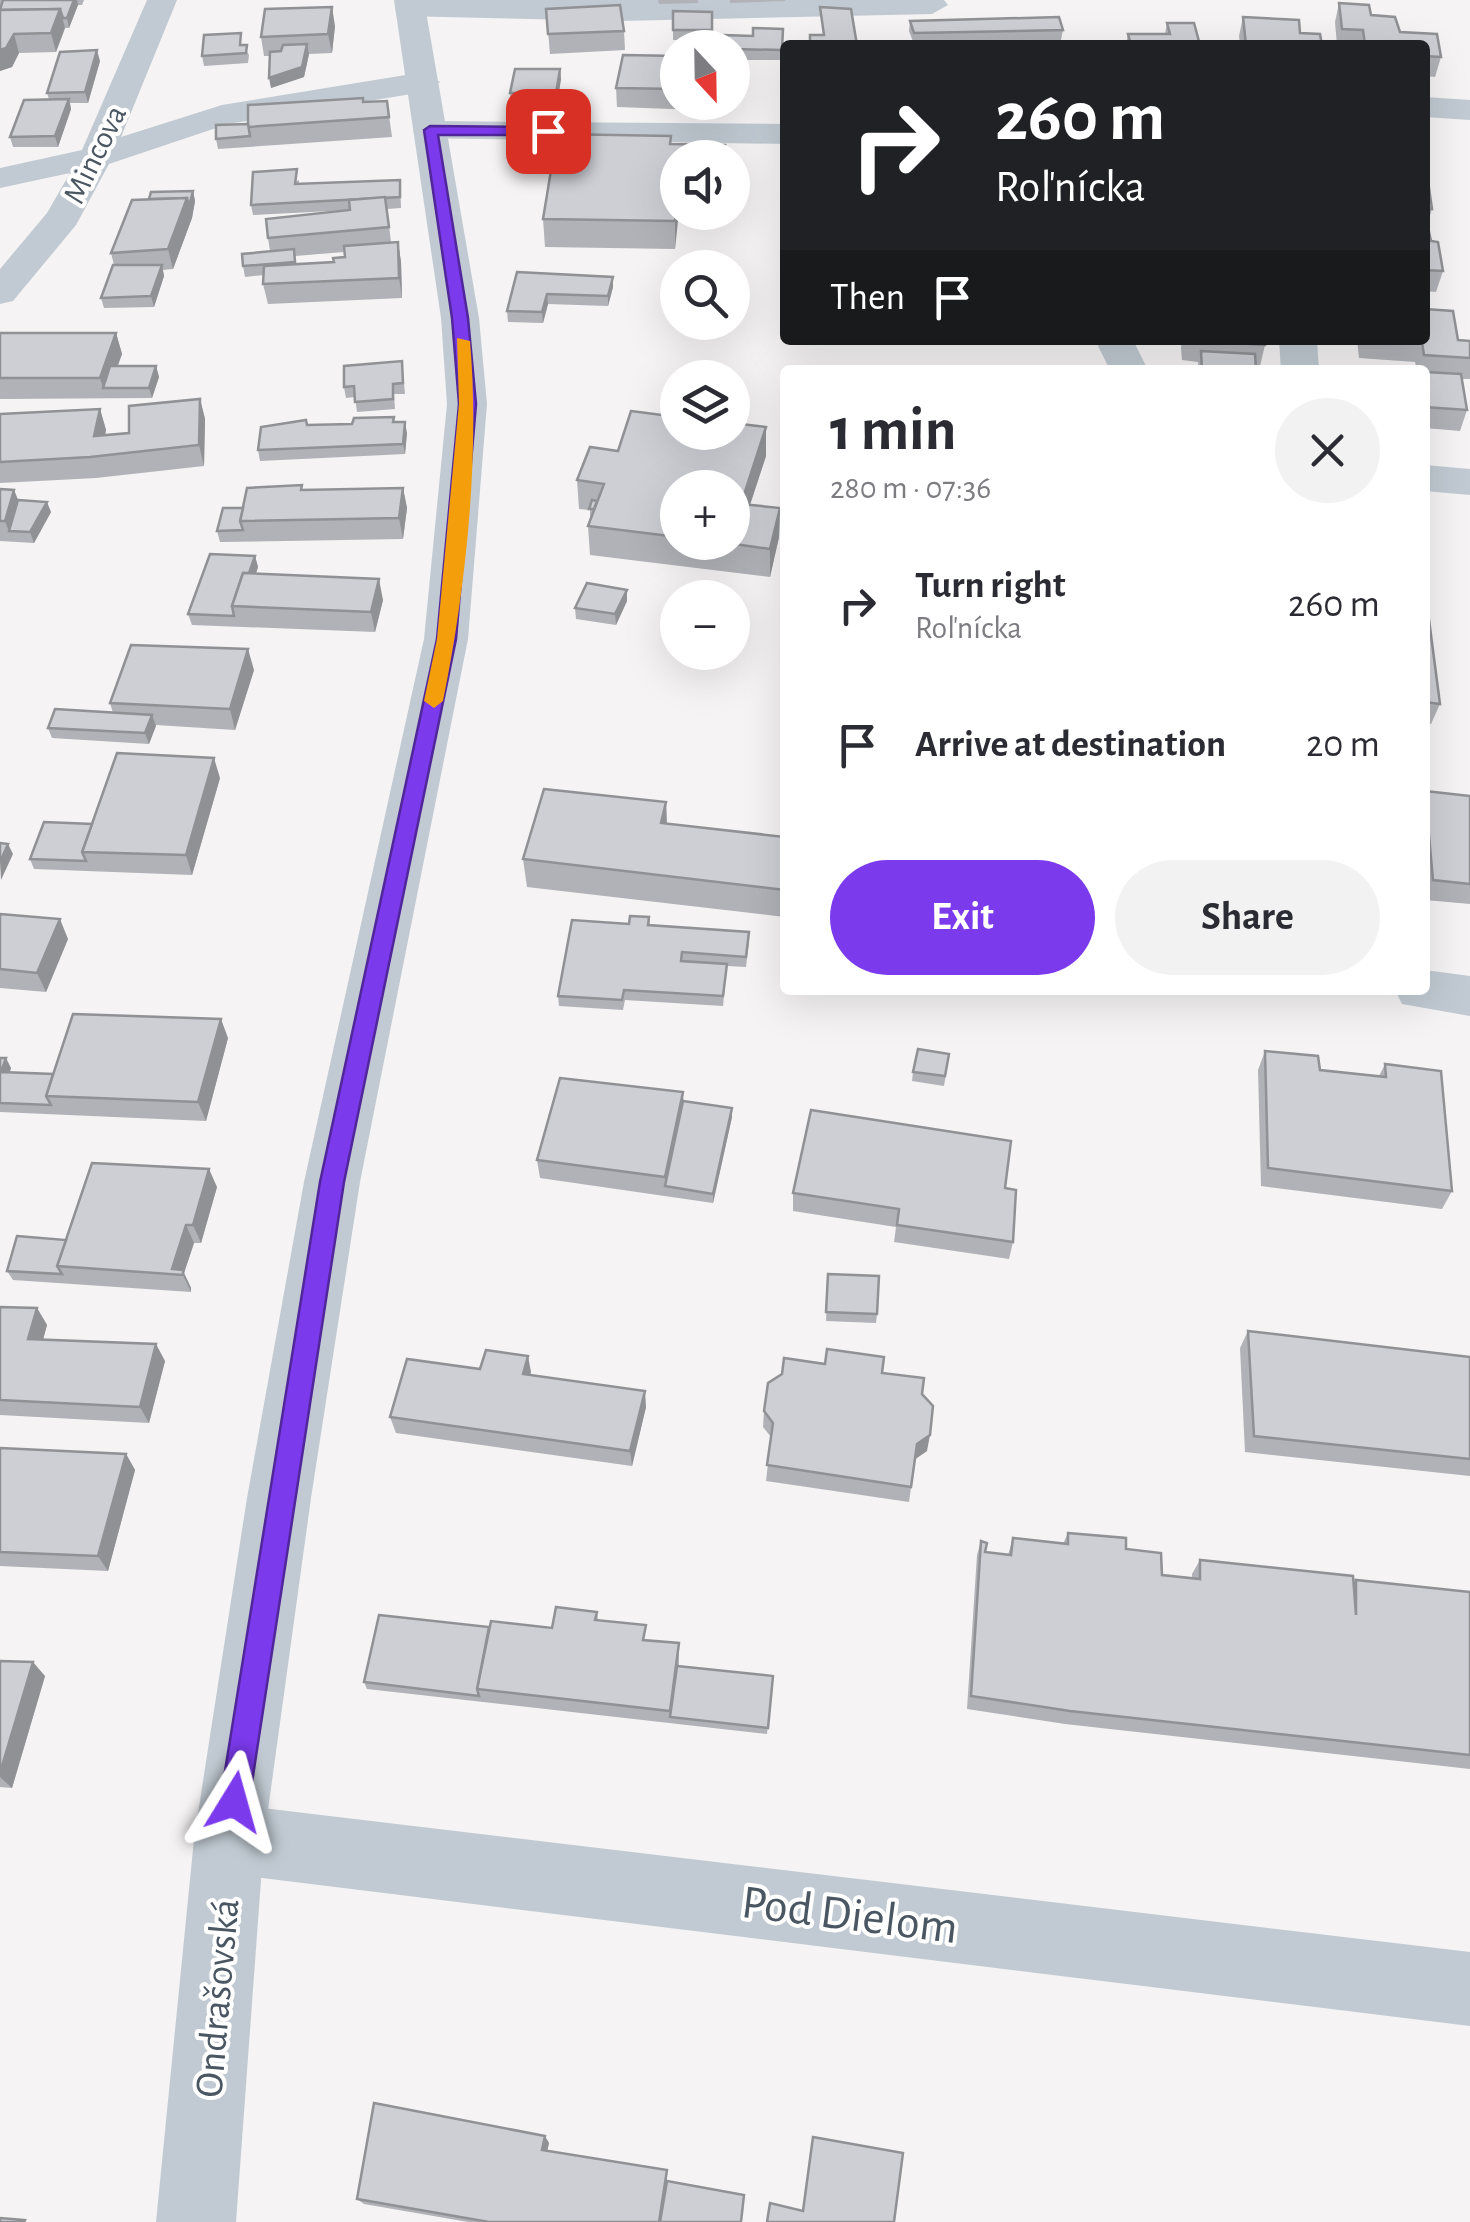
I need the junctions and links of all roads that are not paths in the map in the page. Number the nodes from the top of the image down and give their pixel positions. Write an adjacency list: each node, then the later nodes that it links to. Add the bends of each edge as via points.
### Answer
1 (162, 0): 8 (street, Mincova)
2 (410, 4): 3 (street, via 620,12); 4 (street, Ondrašovská)
3 (932, 4)
4 (427, 106): 7 (street); 8 (street, via 222,116); 15 (street, Ondrašovská, via 468,404 446,639 332,1182)
5 (1430, 107): 6 (street)
6 (1470, 110)
7 (780, 134)
8 (96, 157): 9 (street); 10 (street, Mincova, via 63,217)
9 (0, 178)
10 (0, 293)
11 (1430, 478): 12 (street)
12 (1470, 482)
13 (1430, 991): 14 (street)
14 (1470, 996)
15 (229, 1840): 16 (street, Pod Dielom); 17 (street, Ondrašovská)
16 (1470, 1989)
17 (196, 2222)

